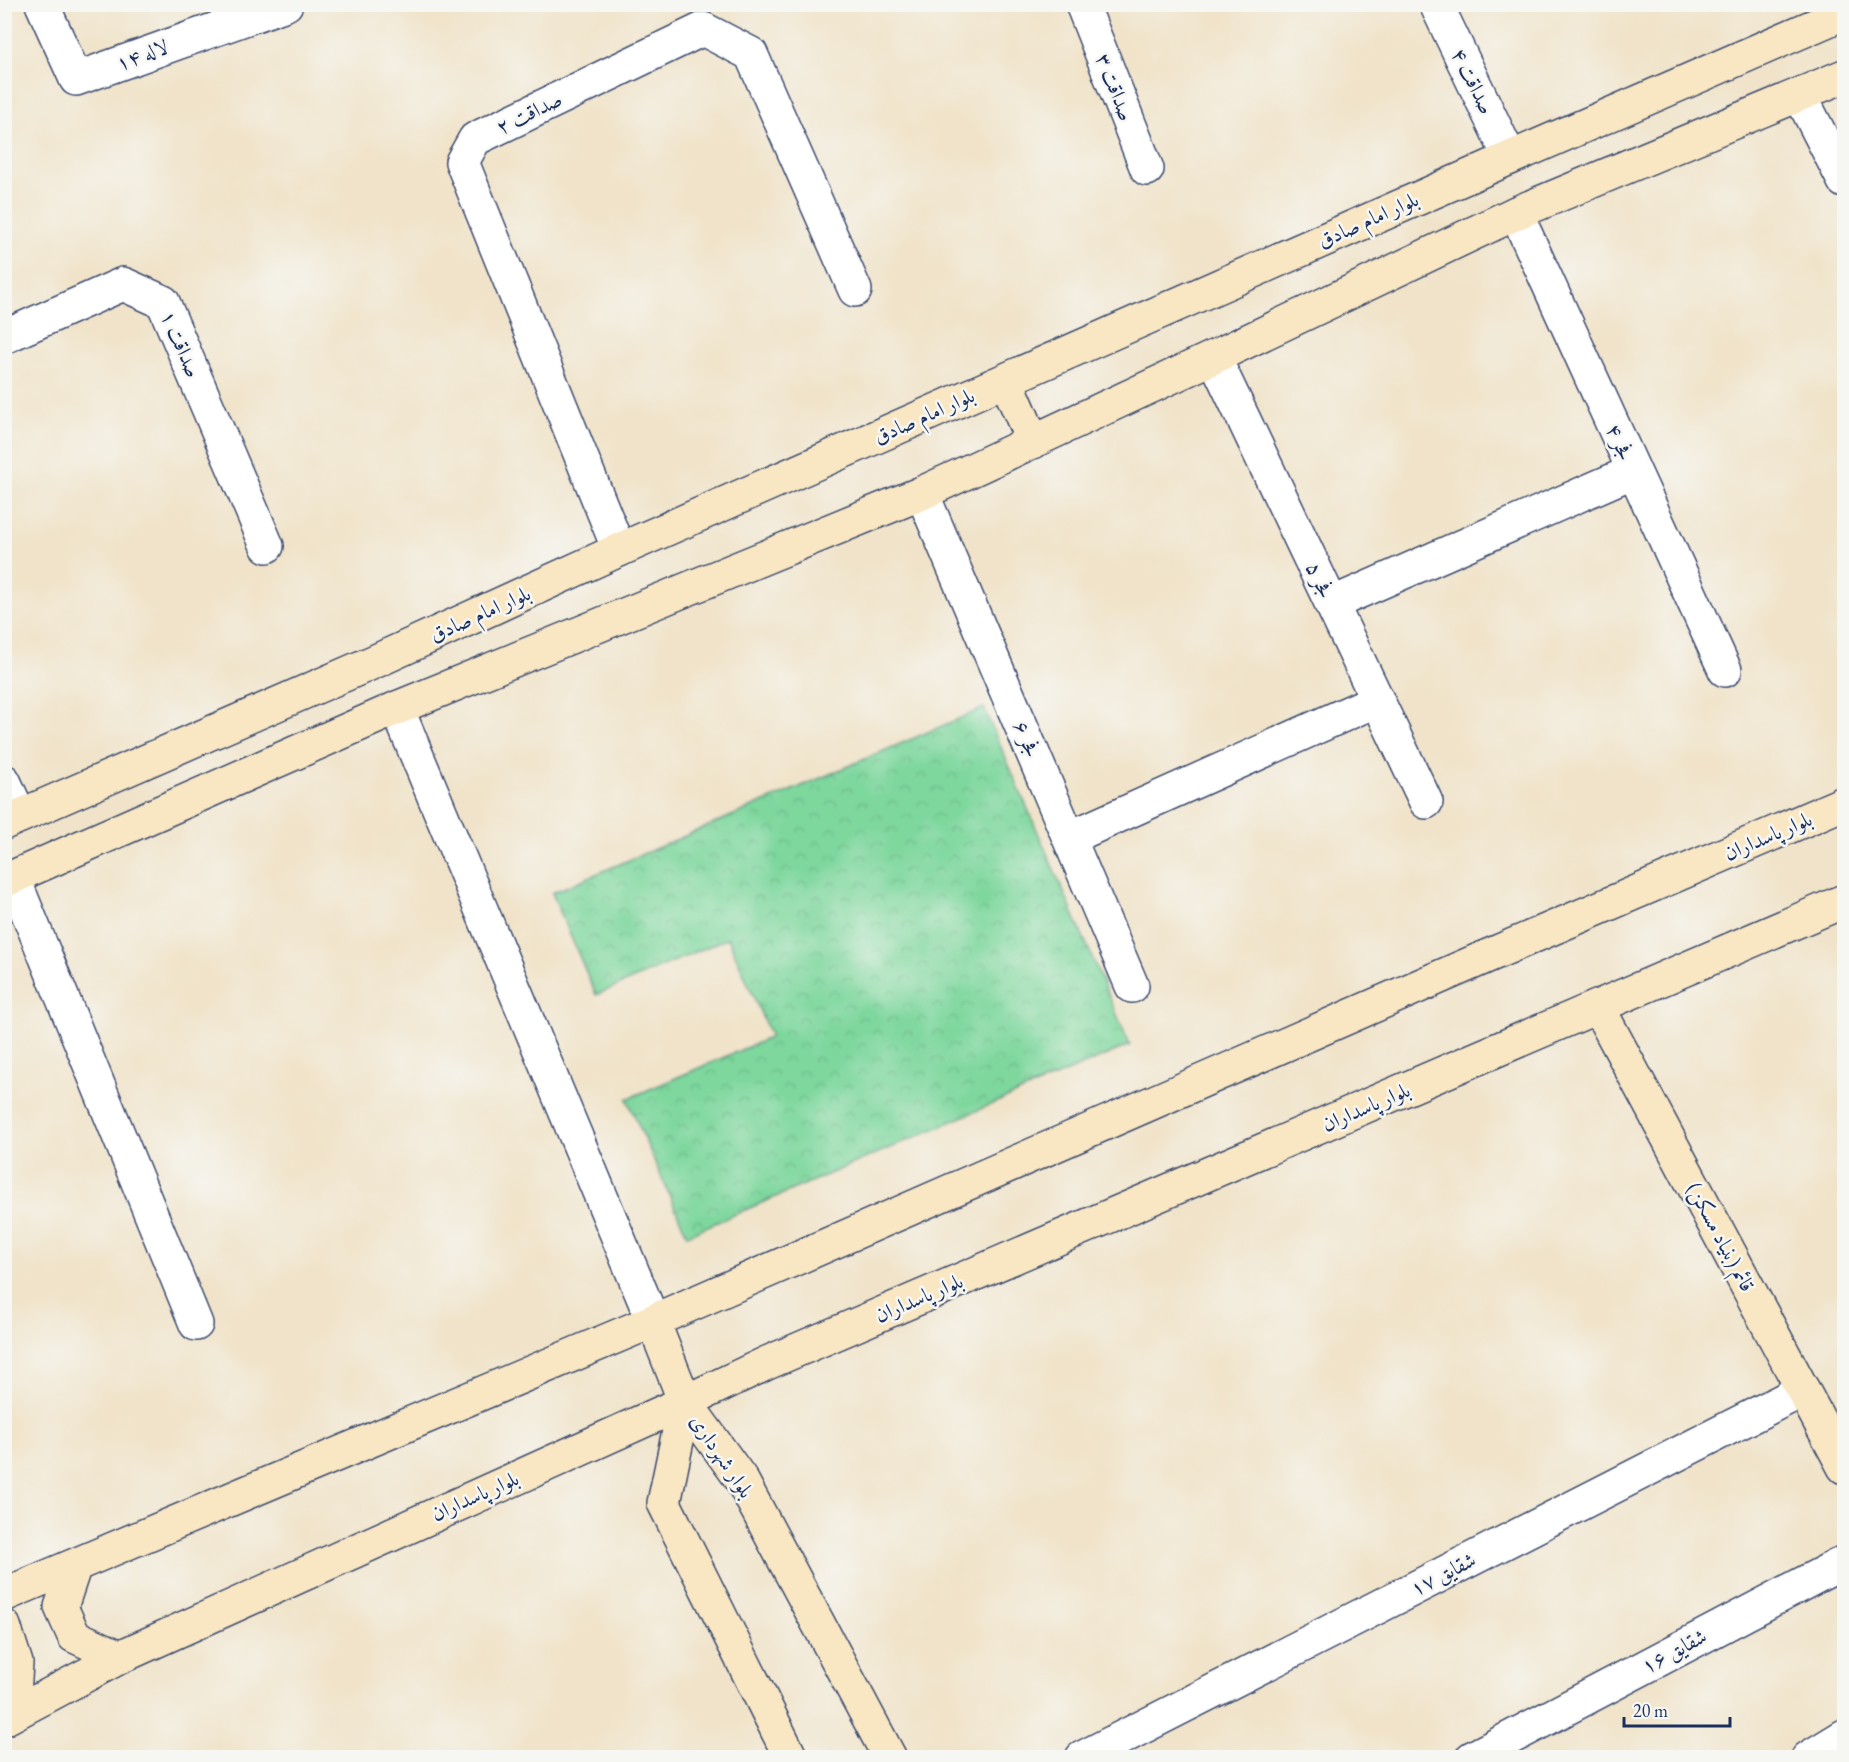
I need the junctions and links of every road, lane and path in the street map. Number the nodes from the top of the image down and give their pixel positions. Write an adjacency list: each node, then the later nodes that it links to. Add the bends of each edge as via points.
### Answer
1 (42, 4): 2 (street, لاله ۱۴, via 76,79)
2 (286, 4)
3 (1082, 4): 9 (street, صداقت ۳)
4 (1436, 4): 8 (street, صداقت ۴)
5 (1845, 13): 8 (main road, بلوار امام صادق)
6 (1845, 76): 7 (main road)
7 (1800, 95): 10 (street); 11 (main road)
8 (1509, 158): 15 (main road, بلوار امام صادق)
9 (1147, 170)
10 (1845, 181)
11 (1516, 213): 14 (main road); 17 (street, فجر ۴)
12 (855, 290): 20 (street, صداقت ۲, via 751,54 703,29 475,139 462,162)
13 (4, 337): 19 (street, صداقت ۱, via 123,284 163,302)
14 (1214, 357): 16 (main road); 21 (street, فجر ۵)
15 (1006, 380): 16 (main road); 20 (main road, بلوار امام صادق)
16 (1033, 442): 18 (main road)
17 (1634, 471): 21 (street); 23 (street, فجر ۴)
18 (921, 493): 25 (main road); 30 (street, فجر ۶)
19 (267, 546)
20 (620, 550): 22 (main road, بلوار امام صادق)
21 (1331, 604): 24 (street, فجر ۵)
22 (376, 661): 25 (main road); 29 (main road, بلوار امام صادق)
23 (1725, 670)
24 (1377, 700): 27 (street, فجر ۵); 30 (street)
25 (397, 708): 31 (main road); 35 (street)
26 (4, 781): 29 (street)
27 (1426, 802)
28 (1845, 803): 35 (main road, بلوار پاسداران)
29 (12, 819)
30 (1069, 838): 33 (street, فجر ۶)
31 (9, 879): 36 (street)
32 (1845, 901): 34 (main road, بلوار پاسداران)
33 (1132, 986)
34 (1598, 1007): 37 (main road, قائم (بنیاد مسکن)); 38 (main road, بلوار پاسداران, via 767,1363)
35 (653, 1321): 38 (main road); 41 (main road, بلوار پاسداران)
36 (196, 1324)
37 (1803, 1390): 39 (main road, قائم (بنیاد مسکن)); 49 (street, شقایق ۱۷)
38 (685, 1402): 44 (main road, بلوار پاسداران); 47 (main road, بلوار شهرداری, via 664,1503); 48 (main road, بلوار شهرداری, via 741,1479)
39 (1845, 1467)
40 (1845, 1562): 50 (street, شقایق ۱۶)
41 (75, 1565): 42 (main road, بلوار پاسداران); 44 (main road, via 61,1607 74,1636)
42 (4, 1595)
43 (4, 1626): 45 (main road, via 16,1663 14,1695)
44 (120, 1657): 45 (main road, بلوار پاسداران)
45 (4, 1718)
46 (1845, 1736): 51 (street)
47 (791, 1758)
48 (890, 1758)
49 (1082, 1758)
50 (1472, 1758)
51 (1808, 1758)

